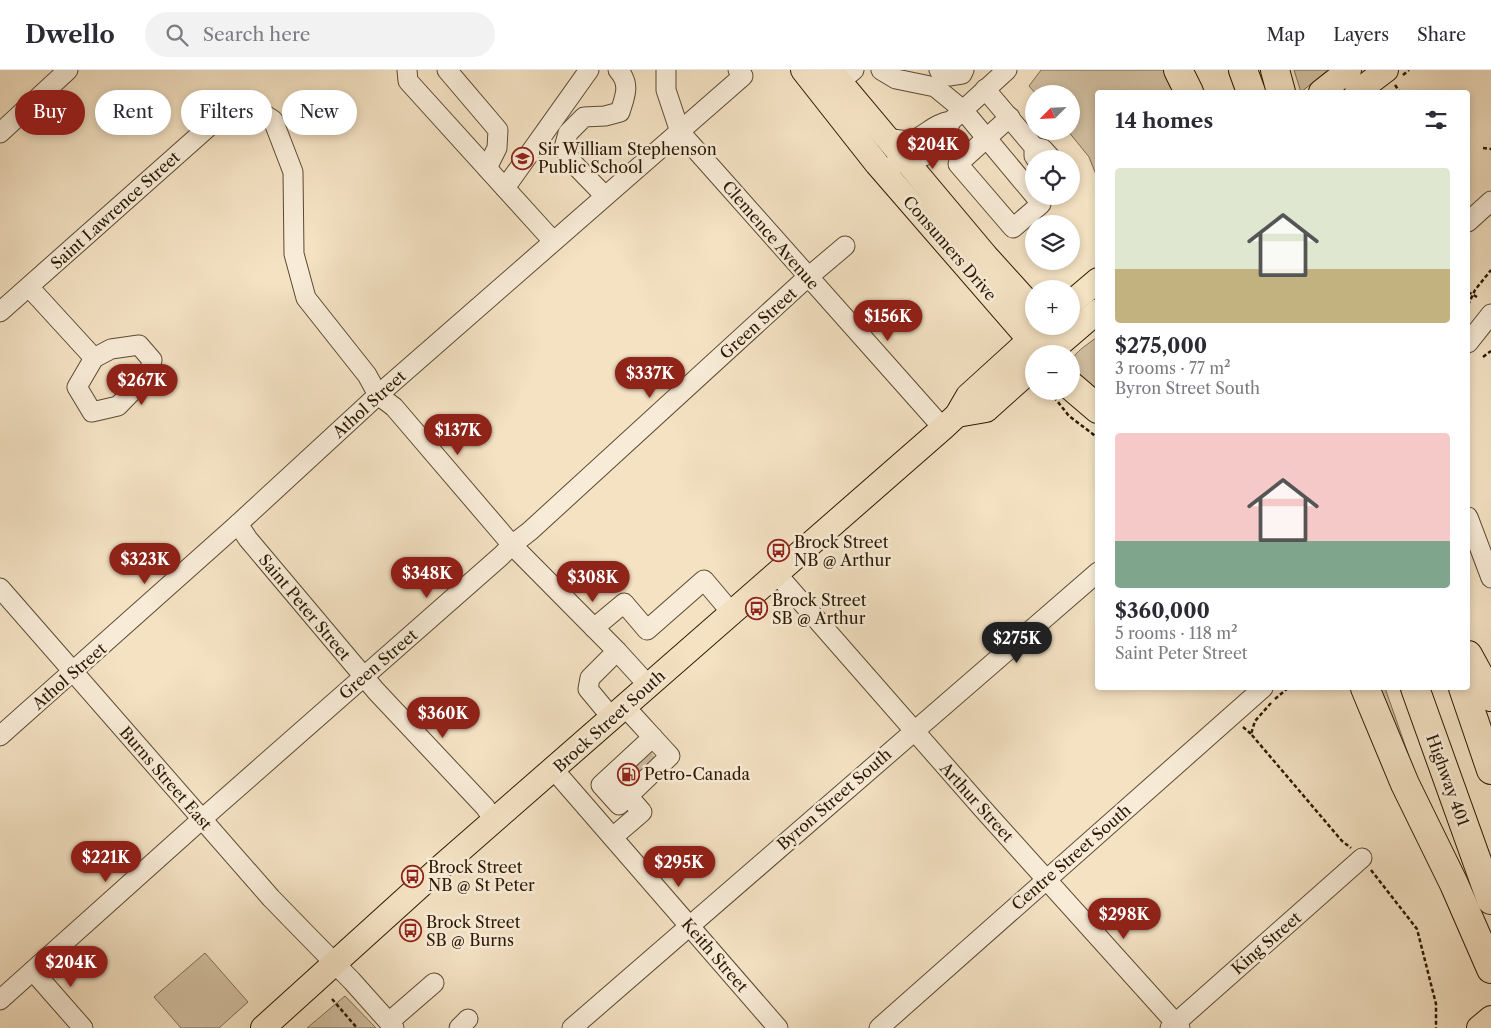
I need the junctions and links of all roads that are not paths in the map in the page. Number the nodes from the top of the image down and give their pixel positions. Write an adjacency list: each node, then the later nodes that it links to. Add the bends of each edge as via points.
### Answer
1 (68, 70): 31 (street)
2 (407, 70): 37 (street, via 408,81)
3 (447, 70): 37 (street, via 498,130 496,148)
4 (590, 70): 39 (street)
5 (618, 70): 40 (street, via 624,77 626,92 620,112 584,117 568,132 564,148 571,162)
6 (666, 70): 30 (street, via 666,90)
7 (803, 70): 36 (main road, Consumers Drive)
8 (881, 70): 19 (street, via 896,79)
9 (939, 70): 10 (street, via 949,76 962,74)
10 (964, 70)
11 (1007, 70): 21 (street)
12 (1178, 70): 22 (highway)
13 (1196, 70): 23 (highway)
14 (1243, 70): 24 (highway)
15 (1275, 70): 25 (highway)
16 (1349, 70): 26 (main road)
17 (740, 73): 30 (street, Athol Street)
18 (841, 74): 32 (main road, Consumers Drive)
19 (909, 76): 28 (street, via 935,87)
20 (1389, 76): 27 (main road)
21 (985, 90): 28 (street); 29 (street)
22 (1187, 90)
23 (1203, 90)
24 (1250, 90)
25 (1280, 90)
26 (1324, 90)
27 (1360, 90)
28 (957, 115): 32 (street, via 909,140); 33 (street); 35 (street, via 945,136 924,156)
29 (1010, 117): 33 (street); 34 (street)
30 (680, 132): 40 (street, Athol Street); 48 (street, Clemence Avenue)
31 (0, 133)
32 (886, 138): 35 (main road, Consumers Drive)
33 (987, 140): 38 (street); 45 (street, via 958,164 1013,228)
34 (1033, 150)
35 (907, 162): 36 (street); 52 (main road, Consumers Drive)
36 (877, 164): 56 (main road, Consumers Drive)
37 (487, 168): 39 (street)
38 (1025, 185)
39 (505, 188): 46 (street)
40 (605, 196): 46 (street, Athol Street)
41 (1491, 201): 44 (street)
42 (1040, 205): 45 (street)
43 (1045, 205): 45 (street, via 1024,223)
44 (1470, 220)
45 (1015, 226)
46 (553, 241): 61 (street, Athol Street)
47 (845, 246): 48 (street, Green Street)
48 (808, 277): 63 (street, Clemence Avenue); 66 (street, Green Street)
49 (1095, 283): 51 (main road)
50 (29, 287): 53 (street, Saint Lawrence Street); 58 (street); 61 (street, Saint Lawrence Street, via 222,115 248,104 273,120 293,172 294,254 306,298)
51 (1080, 295)
52 (1025, 299)
53 (0, 312)
54 (1095, 313): 56 (main road, Brock Street South)
55 (1491, 314): 57 (street)
56 (1046, 340): 63 (main road, Brock Street South, via 968,396)
57 (1470, 340)
58 (94, 358)
59 (1025, 375): 63 (main road, via 986,410)
60 (1080, 394): 62 (highway)
61 (378, 395): 65 (street, Athol Street); 66 (street, Saint Lawrence Street, via 394,407)
62 (1095, 406)
63 (950, 422): 67 (main road, Brock Street South)
64 (1470, 521): 69 (street)
65 (238, 524): 75 (street, Athol Street); 76 (street, Saint Peter Street)
66 (512, 545): 72 (street, Saint Lawrence Street); 76 (street, Green Street)
67 (776, 573): 71 (main road, Brock Street South); 84 (street, Arthur Street)
68 (1095, 575): 84 (street, Byron Street South)
69 (1491, 578)
70 (0, 588): 75 (street, Burns Street East)
71 (731, 612): 72 (street, via 709,575 647,630 624,603); 77 (main road, Brock Street South)
72 (594, 628): 73 (street, Saint Lawrence Street)
73 (617, 651): 77 (street, Saint Lawrence Street); 83 (street, via 590,678 588,690)
74 (1470, 659): 82 (highway)
75 (73, 672): 85 (street, Athol Street); 90 (street, Burns Street East)
76 (364, 676): 90 (street, Green Street); 91 (street, Saint Peter Street, via 485,807)
77 (648, 685): 83 (main road, Brock Street South)
78 (1262, 690): 94 (street, Centre Street South)
79 (1366, 690): 98 (highway, via 1405,784)
80 (1416, 690): 95 (highway, Highway 401)
81 (1464, 690): 88 (highway)
82 (1491, 697)
83 (619, 713): 86 (street); 87 (main road, Brock Street South)
84 (914, 730): 94 (street, Arthur Street); 96 (street, Byron Street South)
85 (0, 736)
86 (653, 737): 89 (street); 89 (street, via 670,756)
87 (554, 770): 91 (main road, Brock Street South); 92 (street, Keith Street)
88 (1491, 770)
89 (632, 773): 92 (street, via 642,812)
90 (202, 819): 97 (street, Burns Street East, via 271,898); 99 (street, Green Street)
91 (495, 822): 97 (main road, Brock Street South)
92 (613, 837): 96 (street, Keith Street)
93 (1362, 858): 104 (street, King Street)
94 (1046, 879): 104 (street, Arthur Street); 109 (street, Centre Street South)
95 (1491, 900)
96 (690, 926): 107 (street, Byron Street South); 108 (street, Keith Street)
97 (336, 964): 103 (street, Burns Street East); 106 (main road, Brock Street South)
98 (1491, 969)
99 (33, 971): 101 (street, Green Street); 105 (street)
100 (434, 982): 103 (street)
101 (0, 1000)
102 (1491, 1018): 110 (main road)
103 (392, 1025)
104 (1175, 1026)
105 (82, 1028)
106 (263, 1028)
107 (572, 1028)
108 (778, 1028)
109 (879, 1028)
110 (1479, 1028)

